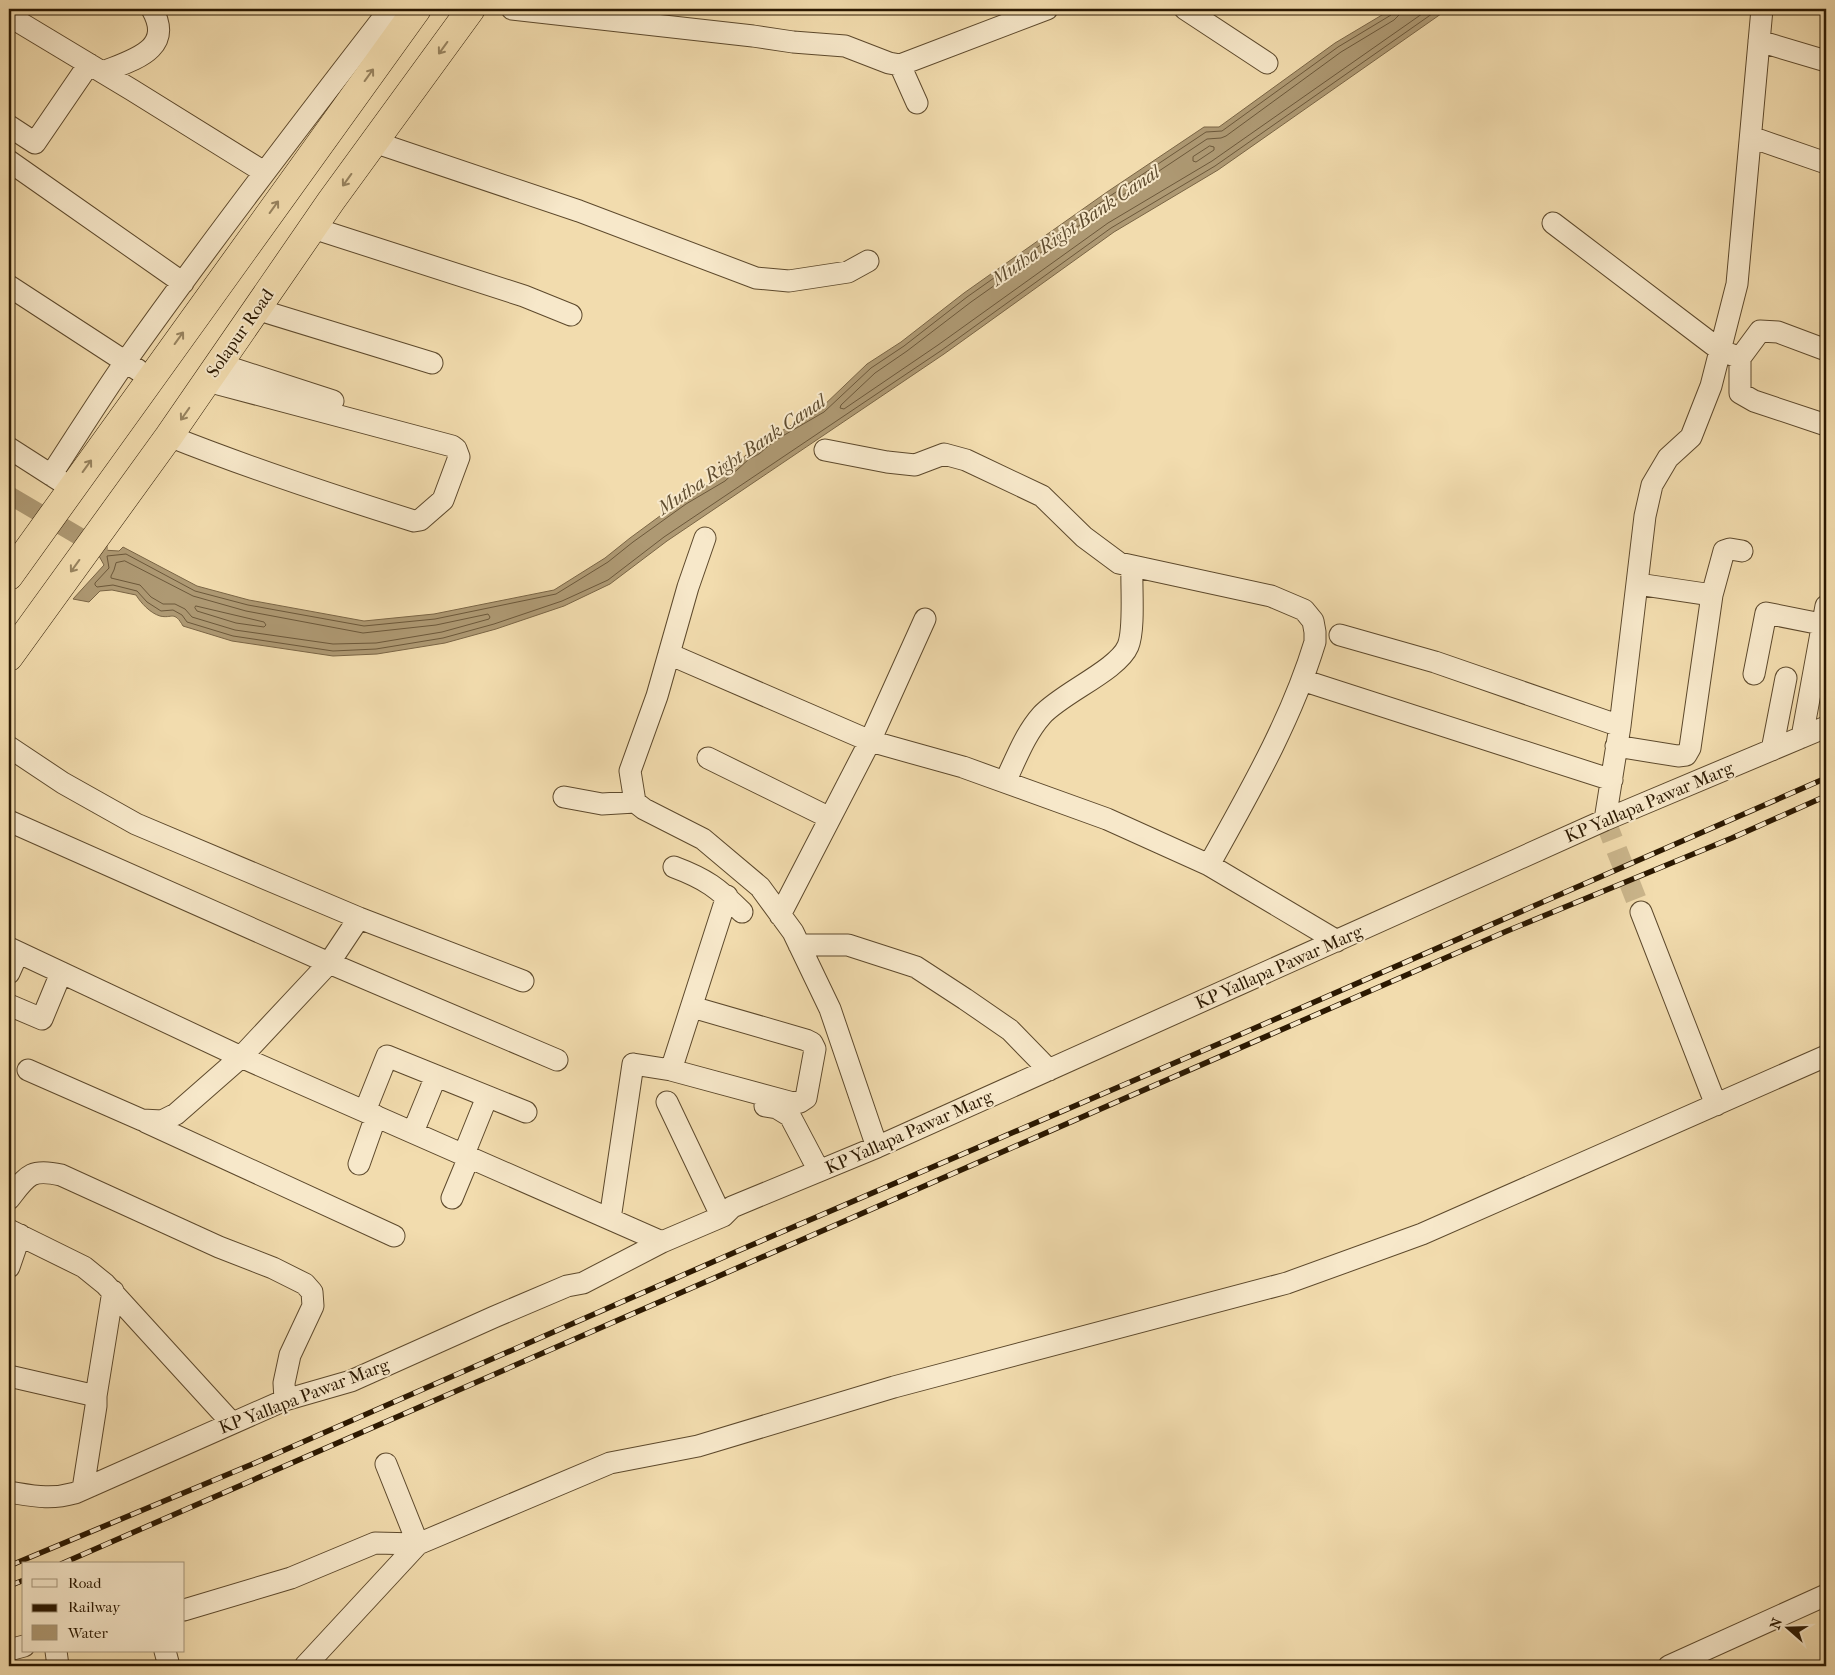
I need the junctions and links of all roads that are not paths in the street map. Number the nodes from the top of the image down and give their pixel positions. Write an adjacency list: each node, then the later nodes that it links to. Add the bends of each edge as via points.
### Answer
1 (152, 9): 14 (street, via 158,19 159,31 155,43 143,56)
2 (390, 9): 21 (street)
3 (418, 9): 35 (highway, one-way to 3)
4 (471, 9): 18 (highway, Solapur Road, one-way to 18)
5 (512, 9): 13 (street, via 845,46)
6 (1047, 9): 13 (street)
7 (1185, 9): 12 (street)
8 (1762, 9): 10 (street)
9 (9, 16): 14 (street)
10 (1759, 41): 11 (street); 17 (street)
11 (1826, 61)
12 (1267, 63)
13 (900, 65): 15 (street)
14 (96, 68): 16 (street, via 35,142); 21 (street)
15 (917, 103)
16 (9, 126)
17 (1751, 137): 20 (street); 29 (street, via 1737,284)
18 (374, 142): 23 (highway, Solapur Road, one-way to 23); 24 (street, via 579,211 756,278 789,281 848,272)
19 (9, 161): 25 (street)
20 (1826, 163)
21 (264, 172): 25 (street)
22 (1553, 223): 29 (street)
23 (313, 228): 27 (highway, Solapur Road); 28 (street, via 524,296)
24 (868, 261)
25 (183, 283): 32 (street)
26 (9, 286): 32 (street)
27 (256, 309): 33 (street); 34 (highway, Solapur Road)
28 (571, 315)
29 (1720, 350): 31 (street); 46 (street, via 1692,437 1668,458 1652,485)
30 (1826, 350): 31 (street, via 1778,332 1760,331)
31 (1740, 358): 37 (street, via 1740,393 1754,401)
32 (126, 362): 35 (street); 41 (street)
33 (432, 362)
34 (213, 373): 36 (street); 38 (highway, Solapur Road, one-way to 38); 38 (street, via 452,446 459,457 443,500 420,520 414,520)
35 (151, 378): 41 (highway, one-way to 35)
36 (403, 424)
37 (1826, 425)
38 (169, 436): 51 (highway, Solapur Road, one-way to 51, via 51,600)
39 (9, 448): 41 (street)
40 (824, 450): 44 (street, via 915,465 944,454 966,460 1042,496 1084,537 1119,563)
41 (60, 489): 45 (highway)
42 (705, 538): 52 (street)
43 (1742, 551): 47 (street, via 1724,551)
44 (1132, 566): 55 (street, via 1271,596 1304,610 1313,621 1315,642); 64 (street, via 1132,625 1128,646 1118,660 1042,714 1026,736)
45 (10, 574)
46 (1638, 584): 47 (street); 57 (street)
47 (1712, 595): 57 (street, via 1690,748 1686,754 1678,756)
48 (1825, 618): 53 (street, via 1766,613); 58 (street)
49 (925, 619): 59 (street)
50 (1340, 635): 57 (street, via 1435,662)
51 (12, 646)
52 (670, 654): 59 (street); 66 (street, via 630,771)
53 (1754, 674)
54 (1786, 678): 61 (street)
55 (1302, 680): 63 (street); 70 (street, via 1257,778)
56 (1826, 727): 58 (street, KP Yallapa Pawar Marg)
57 (1618, 736): 63 (street)
58 (1802, 738): 61 (street, KP Yallapa Pawar Marg)
59 (870, 741): 64 (street); 67 (street)
60 (9, 747): 76 (street, via 63,783 136,824)
61 (1772, 750): 68 (street, KP Yallapa Pawar Marg)
62 (708, 758): 67 (street)
63 (1612, 780): 68 (street)
64 (1005, 782): 70 (street, via 1107,819)
65 (564, 797): 66 (street, via 602,804)
66 (635, 802): 75 (street, via 703,840 760,887)
67 (830, 818): 75 (street)
68 (1605, 820): 77 (street, KP Yallapa Pawar Marg)
69 (9, 821): 80 (street)
70 (1209, 865): 77 (street)
71 (674, 867): 72 (street, via 716,886)
72 (727, 896): 73 (street); 85 (street)
73 (742, 912)
74 (1641, 912): 96 (street)
75 (780, 915): 78 (street)
76 (359, 918): 80 (street); 83 (street)
77 (1337, 941): 91 (street, KP Yallapa Pawar Marg)
78 (799, 945): 91 (street, via 848,944 916,968 1010,1030); 101 (street, via 830,1009)
79 (13, 951): 81 (street); 82 (street)
80 (328, 963): 87 (street); 88 (street)
81 (9, 973)
82 (61, 973): 84 (street, via 42,1019); 87 (street)
83 (523, 982)
84 (9, 1006)
85 (692, 1007): 90 (street); 90 (street, via 812,1043 815,1049 806,1098 793,1103)
86 (1826, 1056): 96 (street)
87 (241, 1057): 98 (street); 99 (street, via 176,1114 162,1122)
88 (557, 1060)
89 (28, 1070): 99 (street)
90 (671, 1070): 108 (street, via 633,1064)
91 (1049, 1070): 101 (street, KP Yallapa Pawar Marg)
92 (436, 1076): 94 (street); 98 (street, via 386,1056); 100 (street)
93 (697, 1092): 104 (street, via 777,1108 790,1116)
94 (487, 1097): 97 (street); 102 (street)
95 (666, 1102): 107 (street)
96 (1716, 1105): 121 (street, via 1422,1234 1286,1284 894,1387 698,1446 610,1463)
97 (526, 1112)
98 (371, 1114): 100 (street); 103 (street)
99 (142, 1120): 110 (street)
100 (413, 1132): 102 (street)
101 (877, 1147): 104 (street, KP Yallapa Pawar Marg)
102 (466, 1156): 105 (street); 108 (street)
103 (358, 1164)
104 (819, 1171): 107 (street, KP Yallapa Pawar Marg)
105 (452, 1198)
106 (9, 1199): 116 (street, via 33,1173 61,1175 305,1284 312,1292 313,1306 290,1355 284,1383)
107 (725, 1207): 111 (street, KP Yallapa Pawar Marg, via 723,1216)
108 (610, 1219): 111 (street)
109 (14, 1233): 112 (street); 113 (street, via 84,1267)
110 (394, 1236)
111 (657, 1240): 116 (street, KP Yallapa Pawar Marg, via 582,1282 494,1317 351,1382)
112 (9, 1267)
113 (113, 1291): 115 (street); 117 (street)
114 (9, 1376): 115 (street)
115 (96, 1396): 119 (street)
116 (285, 1400): 117 (street, KP Yallapa Pawar Marg)
117 (231, 1422): 119 (street, KP Yallapa Pawar Marg)
118 (386, 1464): 121 (street)
119 (83, 1489): 120 (street, KP Yallapa Pawar Marg, via 59,1497 42,1498)
120 (9, 1492)
121 (418, 1544): 123 (street, via 375,1543 291,1578); 130 (street)
122 (1826, 1595): 131 (street)
123 (185, 1610)
124 (22, 1647): 125 (street)
125 (9, 1650)
126 (56, 1652): 128 (street)
127 (165, 1652): 129 (street)
128 (58, 1666)
129 (169, 1666)
130 (305, 1666)
131 (1669, 1666)

